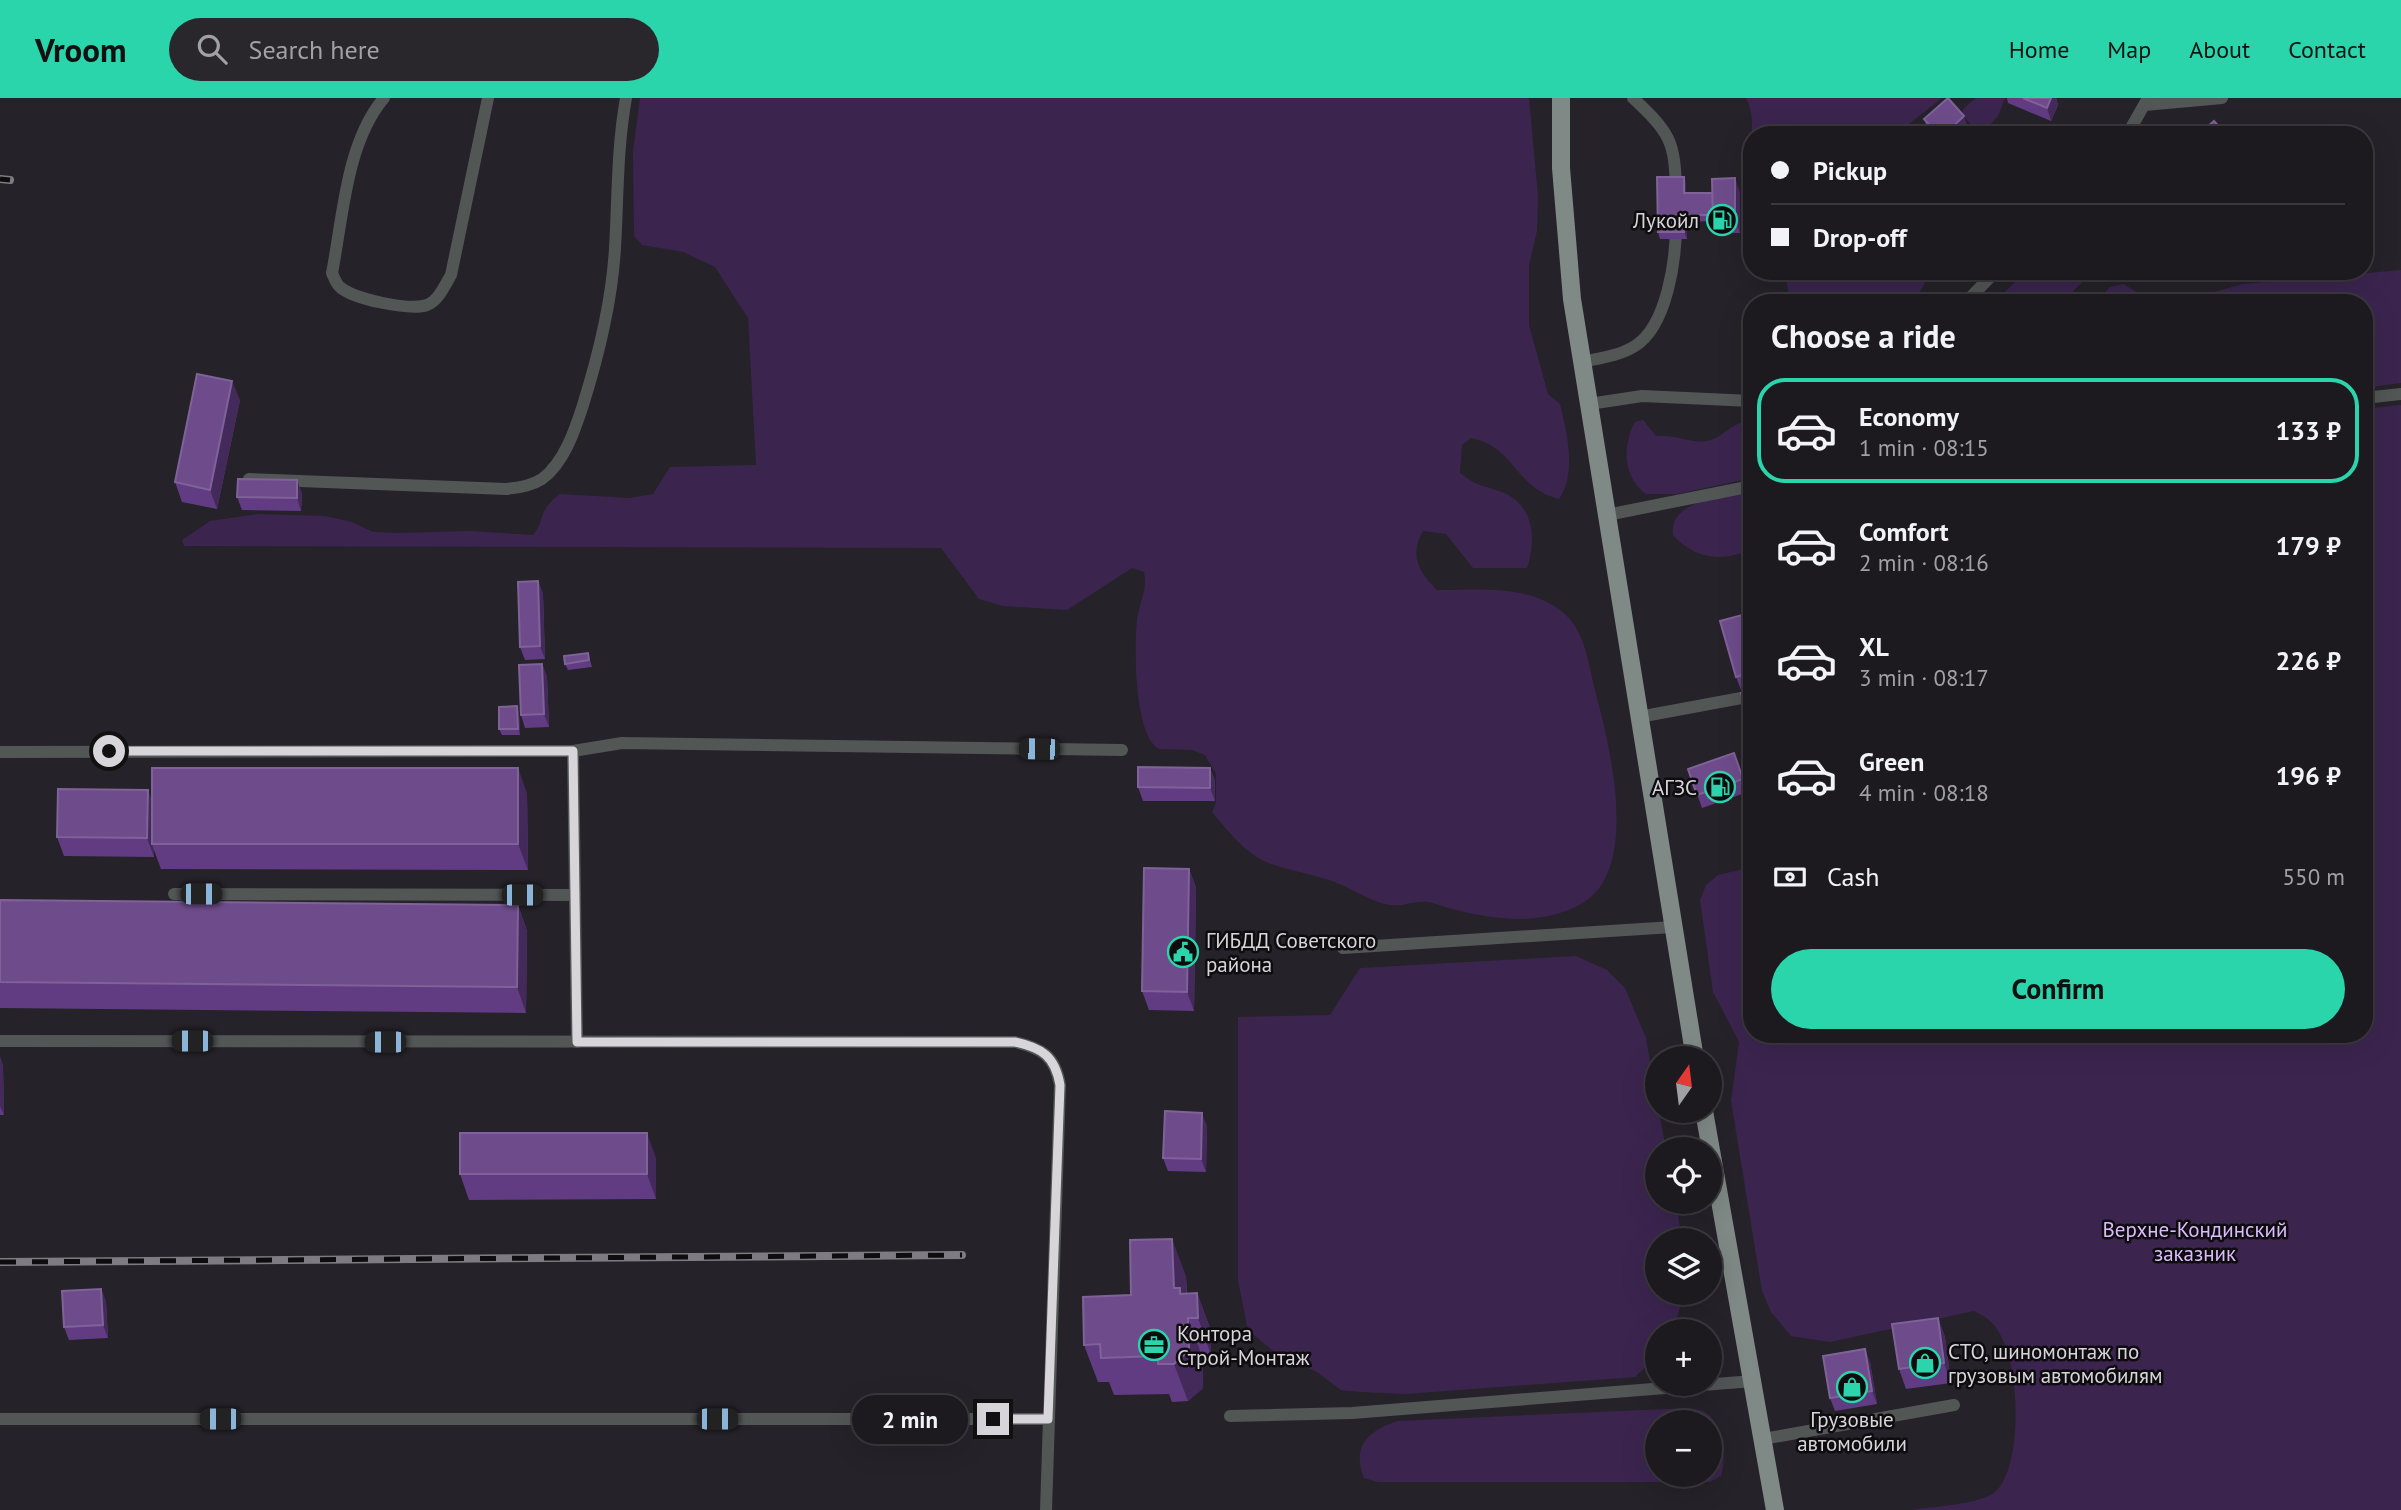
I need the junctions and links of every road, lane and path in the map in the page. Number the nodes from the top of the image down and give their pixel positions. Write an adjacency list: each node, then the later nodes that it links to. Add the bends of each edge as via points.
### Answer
1 (384, 98): 2 (lane, via 364,130 332,273 339,286 355,297 427,305 442,293 451,275)
2 (488, 98)
3 (626, 98): 16 (lane, via 608,304 578,420 555,465 542,479 506,489)
4 (1561, 98): 11 (main road, via 1564,215)
5 (1633, 98): 11 (lane, via 1670,139 1675,160 1676,250 1668,288 1648,335 1615,355)
6 (2222, 98): 7 (lane)
7 (2146, 102): 8 (lane)
8 (2132, 126)
9 (1987, 280): 10 (lane)
10 (1974, 294)
11 (1582, 362): 15 (main road)
12 (2401, 394): 13 (lane)
13 (2373, 397)
14 (1743, 401): 15 (lane, via 1642,396)
15 (1588, 404): 18 (main road)
16 (250, 479)
17 (1743, 488): 18 (lane)
18 (1607, 515): 20 (main road)
19 (1743, 698): 20 (lane)
20 (1639, 718): 26 (main road)
21 (1122, 750): 22 (lane, via 622,743)
22 (573, 751): 23 (lane); 25 (lane)
23 (0, 752)
24 (174, 894): 25 (lane)
25 (575, 895): 29 (lane)
26 (1673, 927): 27 (lane); 30 (main road)
27 (1343, 948)
28 (0, 1041): 29 (lane)
29 (577, 1042): 36 (lane, via 1015,1042 1048,1054 1058,1070 1060,1085)
30 (1693, 1046)
31 (1706, 1124): 32 (main road)
32 (1753, 1381): 34 (lane, via 1366,1412); 37 (main road)
33 (1954, 1405): 37 (lane)
34 (1230, 1416)
35 (0, 1419): 36 (lane)
36 (1048, 1419): 38 (lane)
37 (1763, 1439): 39 (main road)
38 (1046, 1510)
39 (1775, 1510)

